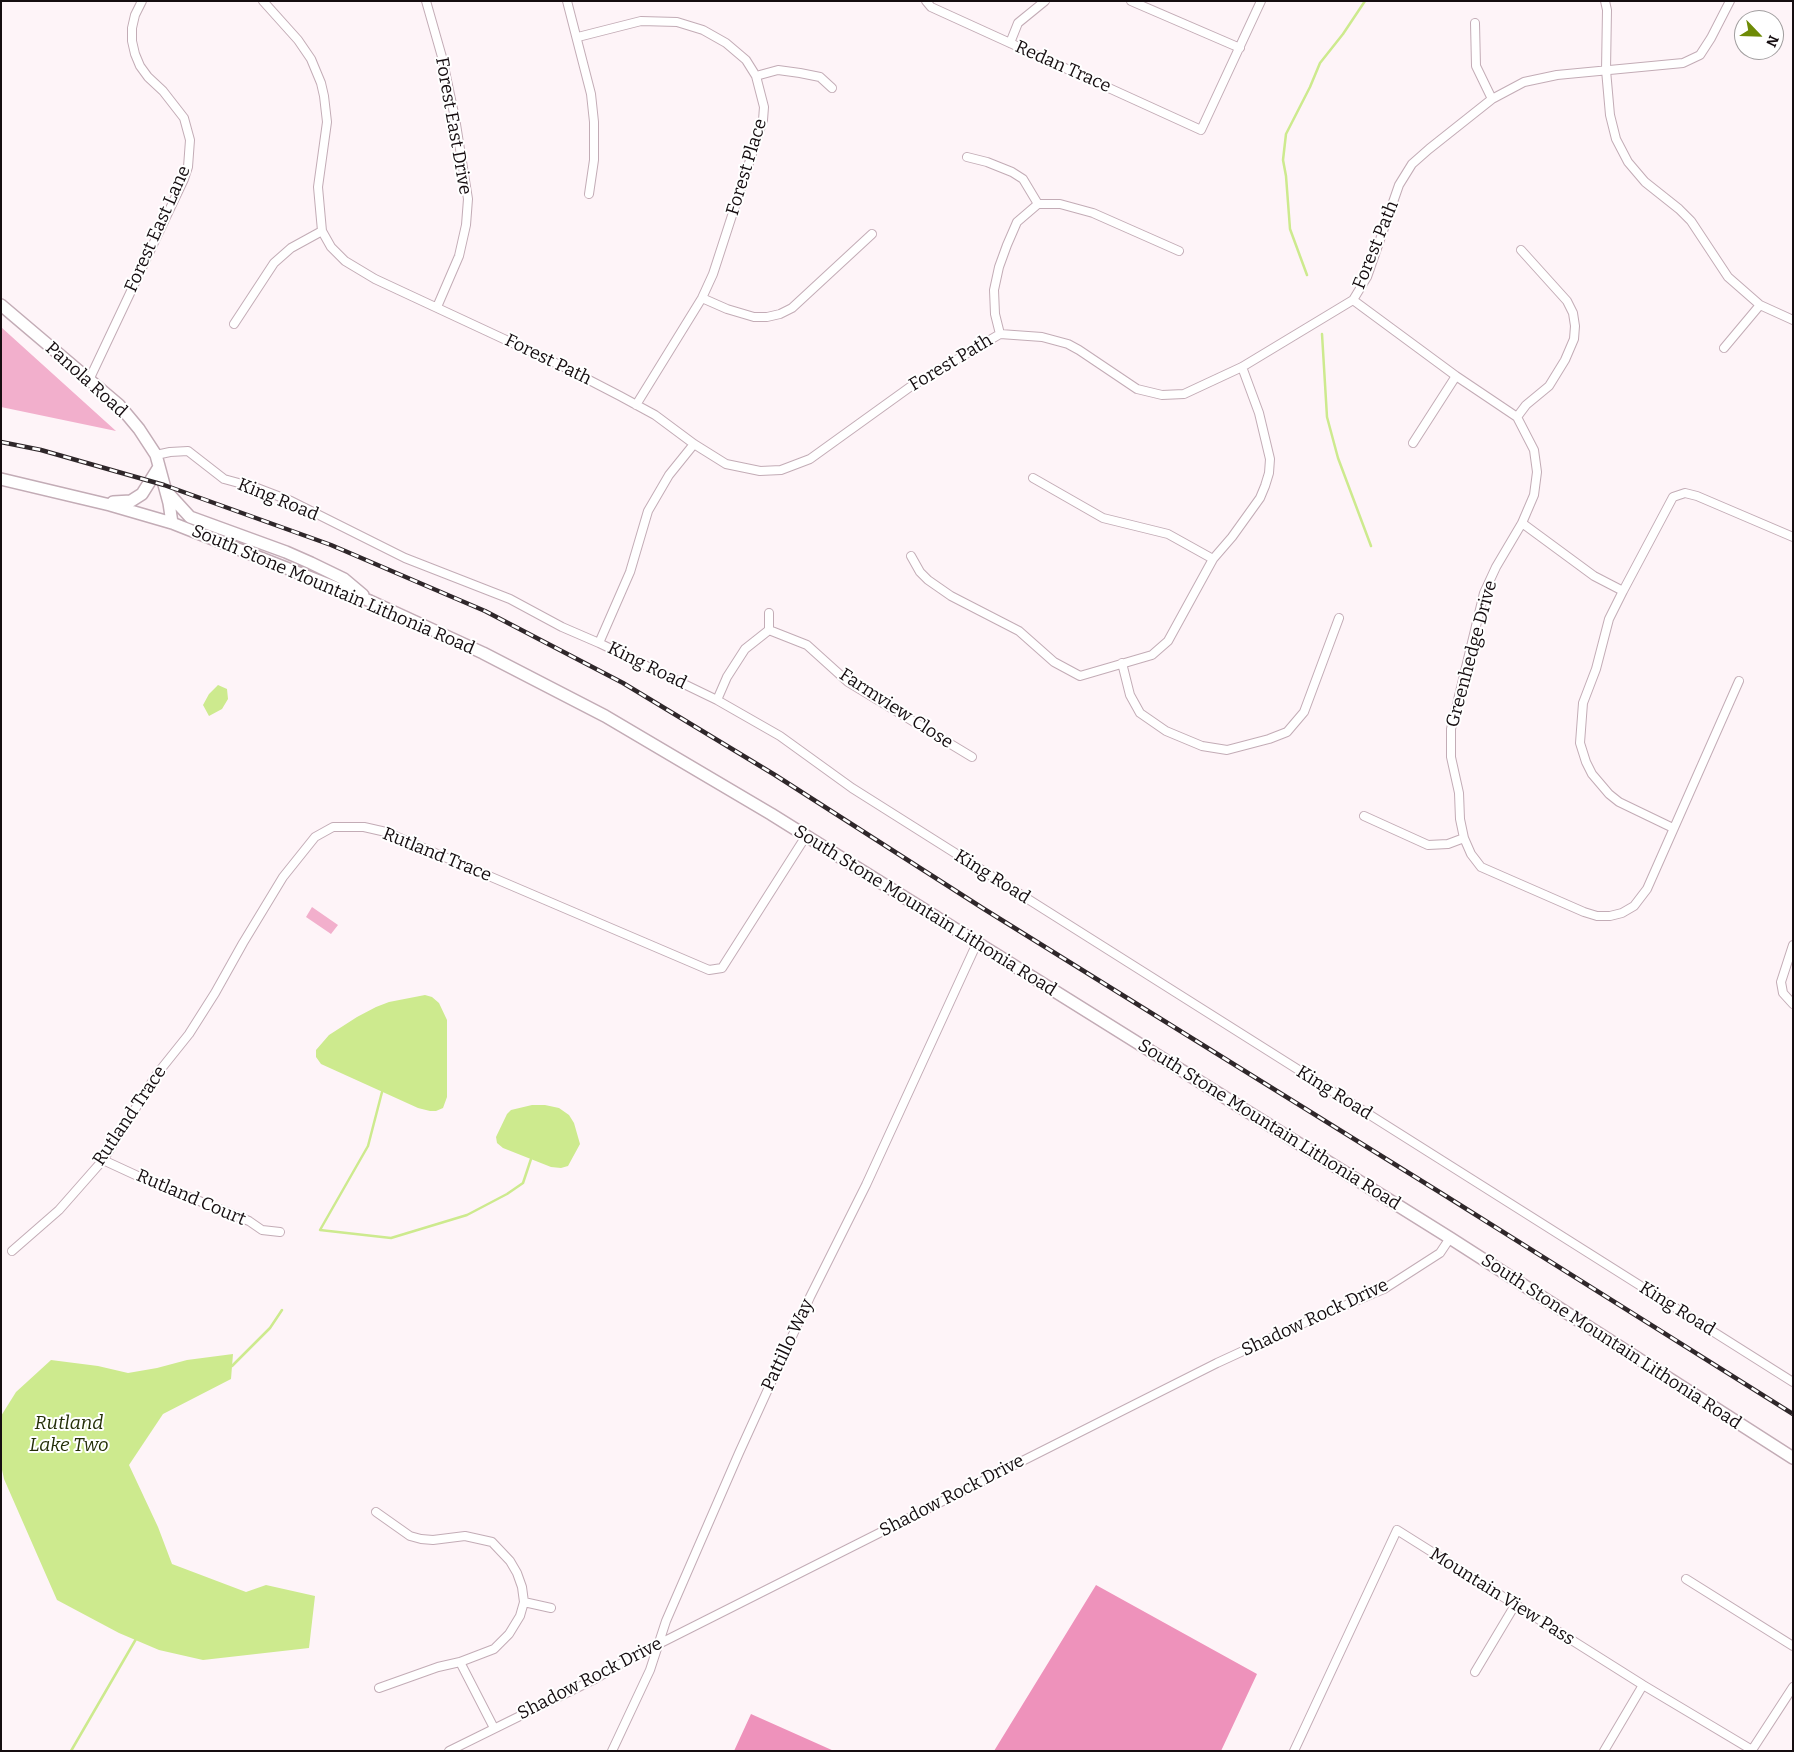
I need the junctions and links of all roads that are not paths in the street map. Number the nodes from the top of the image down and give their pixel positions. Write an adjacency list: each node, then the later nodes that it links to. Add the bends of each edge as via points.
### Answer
1 (142, 1): 37 (street, Forest East Lane, via 132,28 135,54 148,77 184,118 190,140 188,167)
2 (264, 1): 22 (street, Forest Path, via 298,40 311,59 321,83 327,122 318,188)
3 (426, 1): 30 (street, Forest East Drive, via 455,118 468,199 459,256)
4 (568, 1): 12 (street)
5 (926, 1): 13 (street, Redan Trace, via 931,7)
6 (1045, 1): 13 (street, via 1018,23)
7 (1131, 1): 14 (street)
8 (1261, 1): 14 (street)
9 (1605, 1): 15 (street)
10 (1730, 1): 15 (street, Forest Path, via 1700,54 1682,63)
11 (1476, 23): 18 (street, via 1476,66)
12 (578, 37): 16 (street, Forest Place, via 641,21 677,22 703,30 726,43 746,60); 20 (street, via 594,122 594,160)
13 (1010, 43): 14 (street, Redan Trace, via 1201,130)
14 (1240, 48)
15 (1606, 70): 18 (street, Forest Path, via 1524,82); 29 (street, via 1610,115 1616,138 1628,162 1645,182 1691,221 1728,277)
16 (756, 76): 17 (street, via 778,70 800,73 820,77); 26 (street, Forest Place, via 764,107 763,120 713,274)
17 (832, 88)
18 (1492, 99): 27 (street, Forest Path, via 1412,164 1400,185 1367,277)
19 (967, 157): 21 (street, via 987,162 1023,179)
20 (589, 194)
21 (1038, 204): 25 (street, via 1060,204 1093,213); 33 (street, via 1017,222 999,267 994,290 994,314)
22 (322, 230): 30 (street, Forest Path, via 331,247 345,261 375,279); 32 (street, via 291,248 274,263)
23 (872, 234): 26 (street, via 792,308 780,314 754,317)
24 (1521, 250): 39 (street, via 1568,301 1575,326 1574,339 1565,360 1548,386)
25 (1179, 251)
26 (702, 298): 38 (street, Forest Place)
27 (1353, 300): 35 (street, Forest Path); 36 (street, Greenhedge Drive)
28 (1, 305): 37 (main road, Panola Road)
29 (1760, 305): 31 (street); 34 (street)
30 (437, 307): 38 (street, Forest Path)
31 (1793, 320)
32 (234, 324)
33 (1000, 334): 35 (street, Forest Path, via 1042,336 1068,344 1137,389 1162,395 1184,394); 41 (street, Forest Path, via 910,388 810,459 781,470 760,471 726,464)
34 (1724, 348)
35 (1242, 366): 52 (street, via 1259,413 1270,459 1269,474 1260,498)
36 (1456, 376): 39 (street, Greenhedge Drive); 40 (street)
37 (90, 380): 42 (main road, Panola Road, via 119,405)
38 (636, 404): 41 (street, Forest Path, via 655,414)
39 (1517, 417): 48 (street, Greenhedge Drive, via 1534,450 1537,472 1534,495)
40 (1413, 443)
41 (694, 444): 58 (street, via 669,475 648,511 630,572)
42 (156, 456): 43 (main road, Panola Road); 58 (street, King Road, via 188,451 224,479 291,501 405,558 510,599)
43 (159, 467): 46 (main road, Panola Road); 47 (main road, via 136,498)
44 (1033, 478): 52 (street, via 1103,518 1168,534)
45 (1, 479): 47 (main road, South Stone Mountain Lithonia Road)
46 (166, 492): 49 (main road, Panola Road); 54 (main road, via 190,517 311,563 344,579)
47 (104, 503): 49 (main road, South Stone Mountain Lithonia Road)
48 (1522, 523): 53 (street, via 1594,576); 66 (street, Greenhedge Drive, via 1484,593 1451,729 1451,757)
49 (172, 524): 54 (main road, South Stone Mountain Lithonia Road)
50 (1793, 537): 53 (street, via 1705,499 1685,493 1672,497)
51 (911, 556): 59 (street, via 928,580 951,596 1019,631 1054,662 1080,676)
52 (1213, 559): 59 (street, via 1168,641 1152,655)
53 (1623, 591): 64 (street, via 1609,619 1583,703 1580,743 1592,774 1609,794)
54 (370, 601): 65 (main road, South Stone Mountain Lithonia Road, via 483,653 582,704)
55 (768, 613): 57 (street)
56 (1339, 618): 59 (street, via 1304,712 1287,732 1227,750 1202,746 1166,731 1140,713 1130,696)
57 (769, 630): 61 (street, via 745,649); 62 (street, Farmview Close, via 807,645 848,682)
58 (599, 643): 61 (street, King Road)
59 (1122, 663)
60 (1739, 682): 64 (street, Greenhedge Drive)
61 (717, 700): 74 (street, King Road, via 780,736 852,788)
62 (972, 757)
63 (1364, 816): 66 (street, via 1428,845 1448,844)
64 (1673, 828): 66 (street, Greenhedge Drive, via 1647,889 1634,906 1610,916 1584,912 1481,868)
65 (806, 836): 67 (main road, South Stone Mountain Lithonia Road); 70 (street, Rutland Trace, via 722,968 710,970 386,832 364,827 333,827 314,838 283,877 189,1034 157,1074)
66 (1464, 838)
67 (977, 943): 72 (main road, South Stone Mountain Lithonia Road); 81 (street, Pattillo Way, via 738,1453)
68 (1793, 945): 69 (street, via 1781,982 1783,993)
69 (1793, 1004)
70 (103, 1160): 71 (street, Rutland Court, via 249,1221 262,1230); 73 (street, Rutland Trace, via 59,1210)
71 (280, 1232)
72 (1450, 1238): 75 (main road, South Stone Mountain Lithonia Road); 81 (street, Shadow Rock Drive, via 1440,1253 1384,1289 1217,1363)
73 (12, 1250)
74 (1793, 1382)
75 (1793, 1458)
76 (376, 1512): 78 (street, via 410,1536 421,1539 465,1536 492,1542 517,1573)
77 (1686, 1578): 82 (street)
78 (524, 1602): 80 (street); 83 (street, via 509,1634 494,1648)
79 (1515, 1605): 84 (street); 85 (street, Mountain View Pass); 91 (street, Mountain View Pass, via 1397,1530)
80 (551, 1608)
81 (657, 1645): 88 (street, Shadow Rock Drive); 90 (street, Pattillo Way, via 650,1670)
82 (1793, 1646)
83 (460, 1662): 87 (street); 88 (street)
84 (1475, 1672)
85 (1643, 1685): 86 (street, Mountain View Pass, via 1752,1750); 92 (street)
86 (1793, 1687)
87 (379, 1688)
88 (494, 1728): 89 (street, Shadow Rock Drive)
89 (449, 1751)
90 (612, 1751)
91 (1294, 1751)
92 (1604, 1751)

